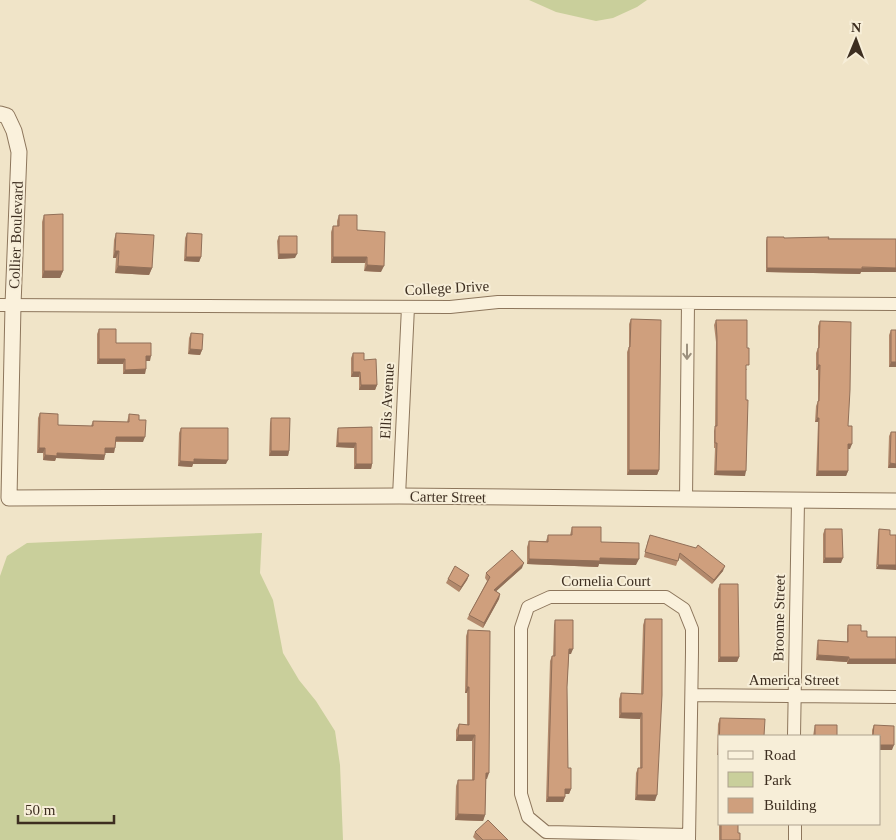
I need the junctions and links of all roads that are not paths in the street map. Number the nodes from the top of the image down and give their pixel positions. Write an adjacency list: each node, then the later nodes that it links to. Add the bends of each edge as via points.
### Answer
1 (0, 114): 4 (street, Collier Boulevard, via 7,116 19,152)
2 (688, 303): 3 (street, College Drive); 5 (street, College Drive, via 498,302); 8 (street, one-way to 8)
3 (896, 304)
4 (7, 305): 5 (street, College Drive); 7 (street, Collier Boulevard)
5 (408, 307): 6 (street, Ellis Avenue)
6 (399, 496): 7 (street, Carter Street); 8 (street, Carter Street)
7 (4, 498)
8 (686, 499): 9 (street, Carter Street)
9 (798, 501): 10 (street, Carter Street); 12 (street, Broome Street)
10 (896, 501)
11 (692, 695): 12 (street, America Street); 16 (street, Cornelia Court); 16 (street, Cornelia Court, via 692,628 684,609 666,597 550,597 528,607 521,628 521,794 528,817 546,832)
12 (794, 697): 13 (street, America Street); 14 (street, Broome Street)
13 (896, 697)
14 (794, 735)
15 (795, 825): 17 (street)
16 (689, 837)
17 (795, 840)

